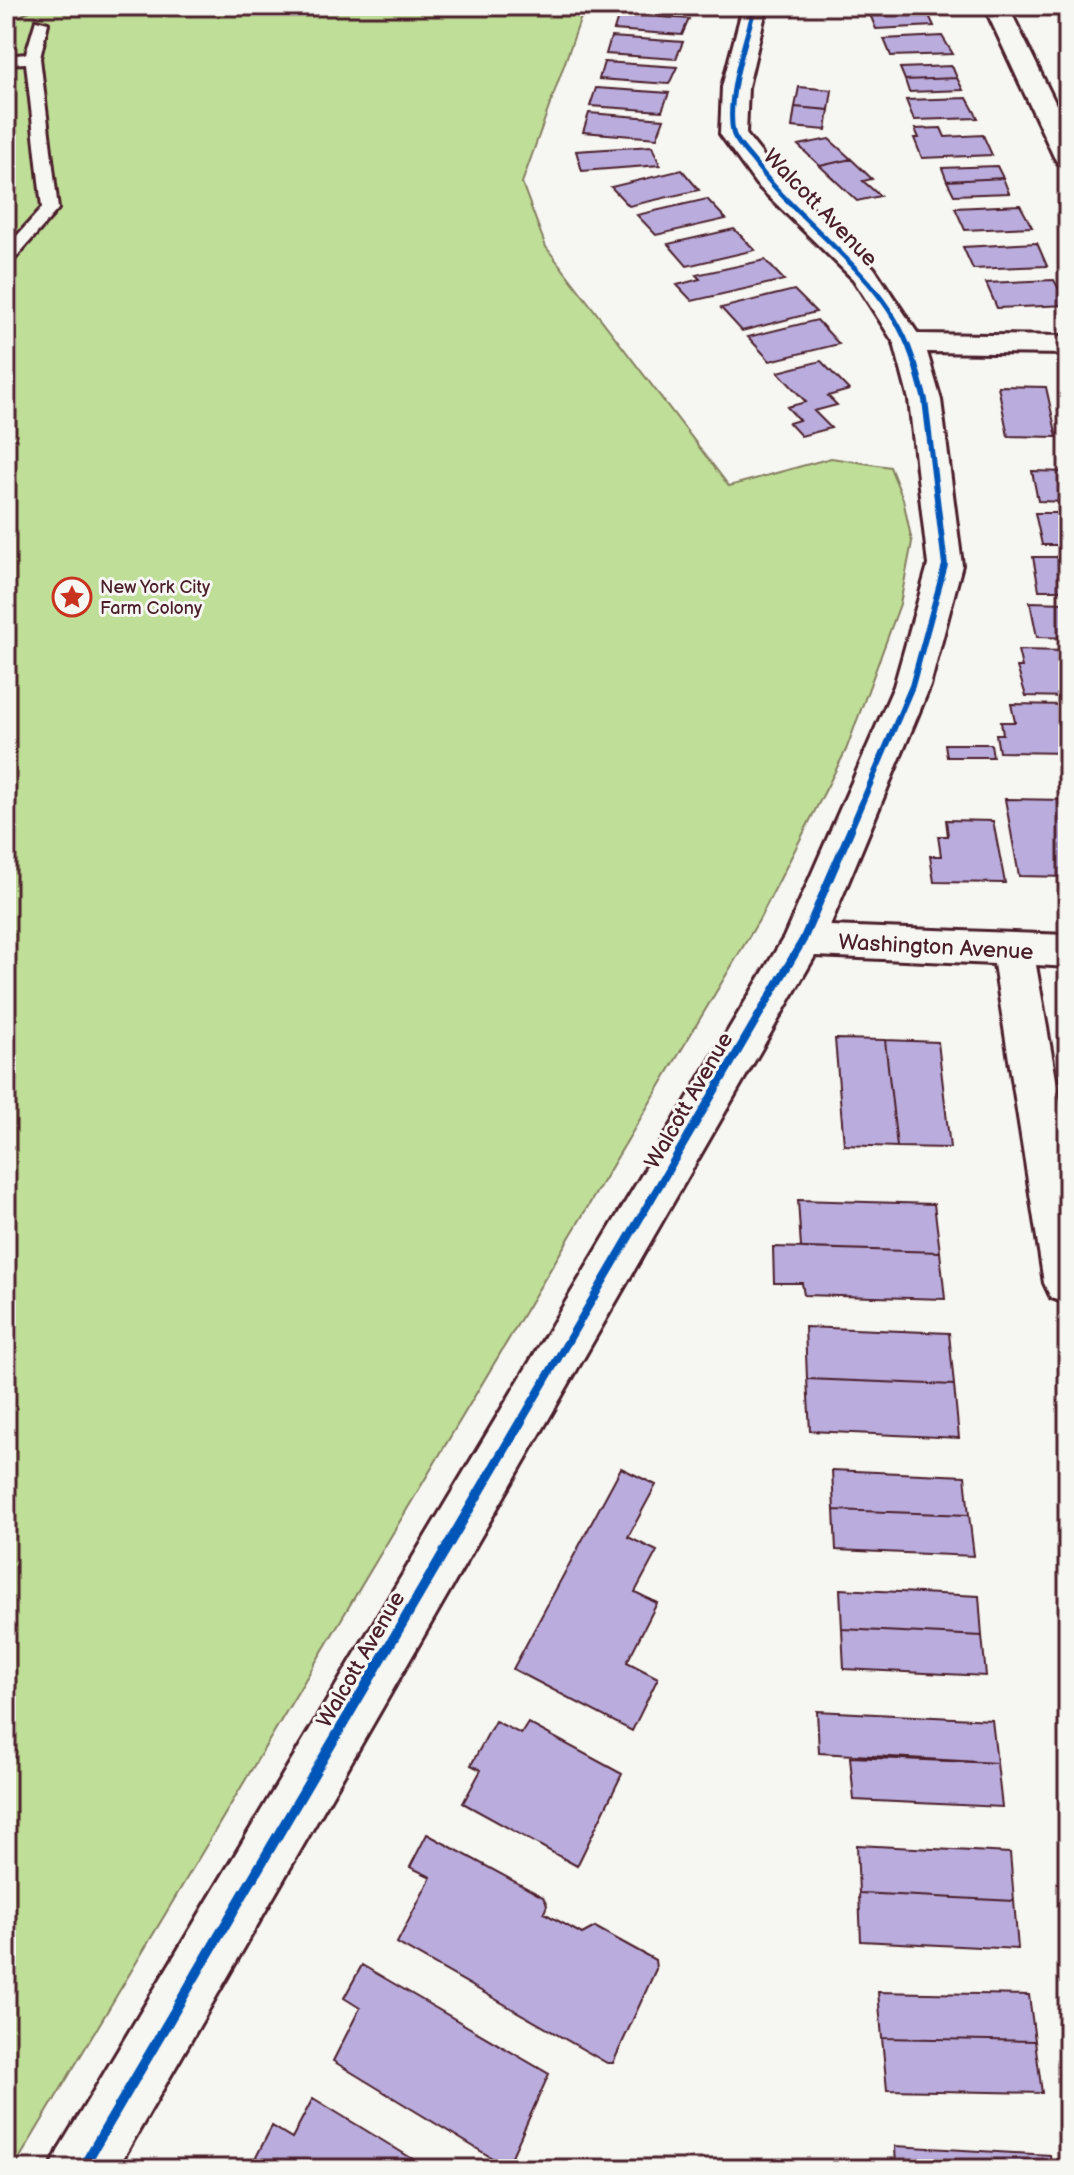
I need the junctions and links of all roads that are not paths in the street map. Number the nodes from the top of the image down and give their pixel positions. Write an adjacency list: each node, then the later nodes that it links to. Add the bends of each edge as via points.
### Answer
1 (755, 6): 8 (street, Walcott Avenue, via 735,87 733,134 766,178 864,274)
2 (996, 6): 6 (street)
3 (41, 23): 4 (lane)
4 (33, 58): 5 (lane); 7 (lane, via 50,209)
5 (6, 60)
6 (1068, 157)
7 (6, 258)
8 (909, 343): 9 (street); 10 (street, Walcott Avenue, via 925,400 945,565 912,686)
9 (1068, 345)
10 (803, 940): 11 (street, Washington Avenue); 14 (street, Walcott Avenue)
11 (1013, 950): 12 (street, Washington Avenue); 13 (street)
12 (1068, 951)
13 (1068, 1283)
14 (82, 2169)

